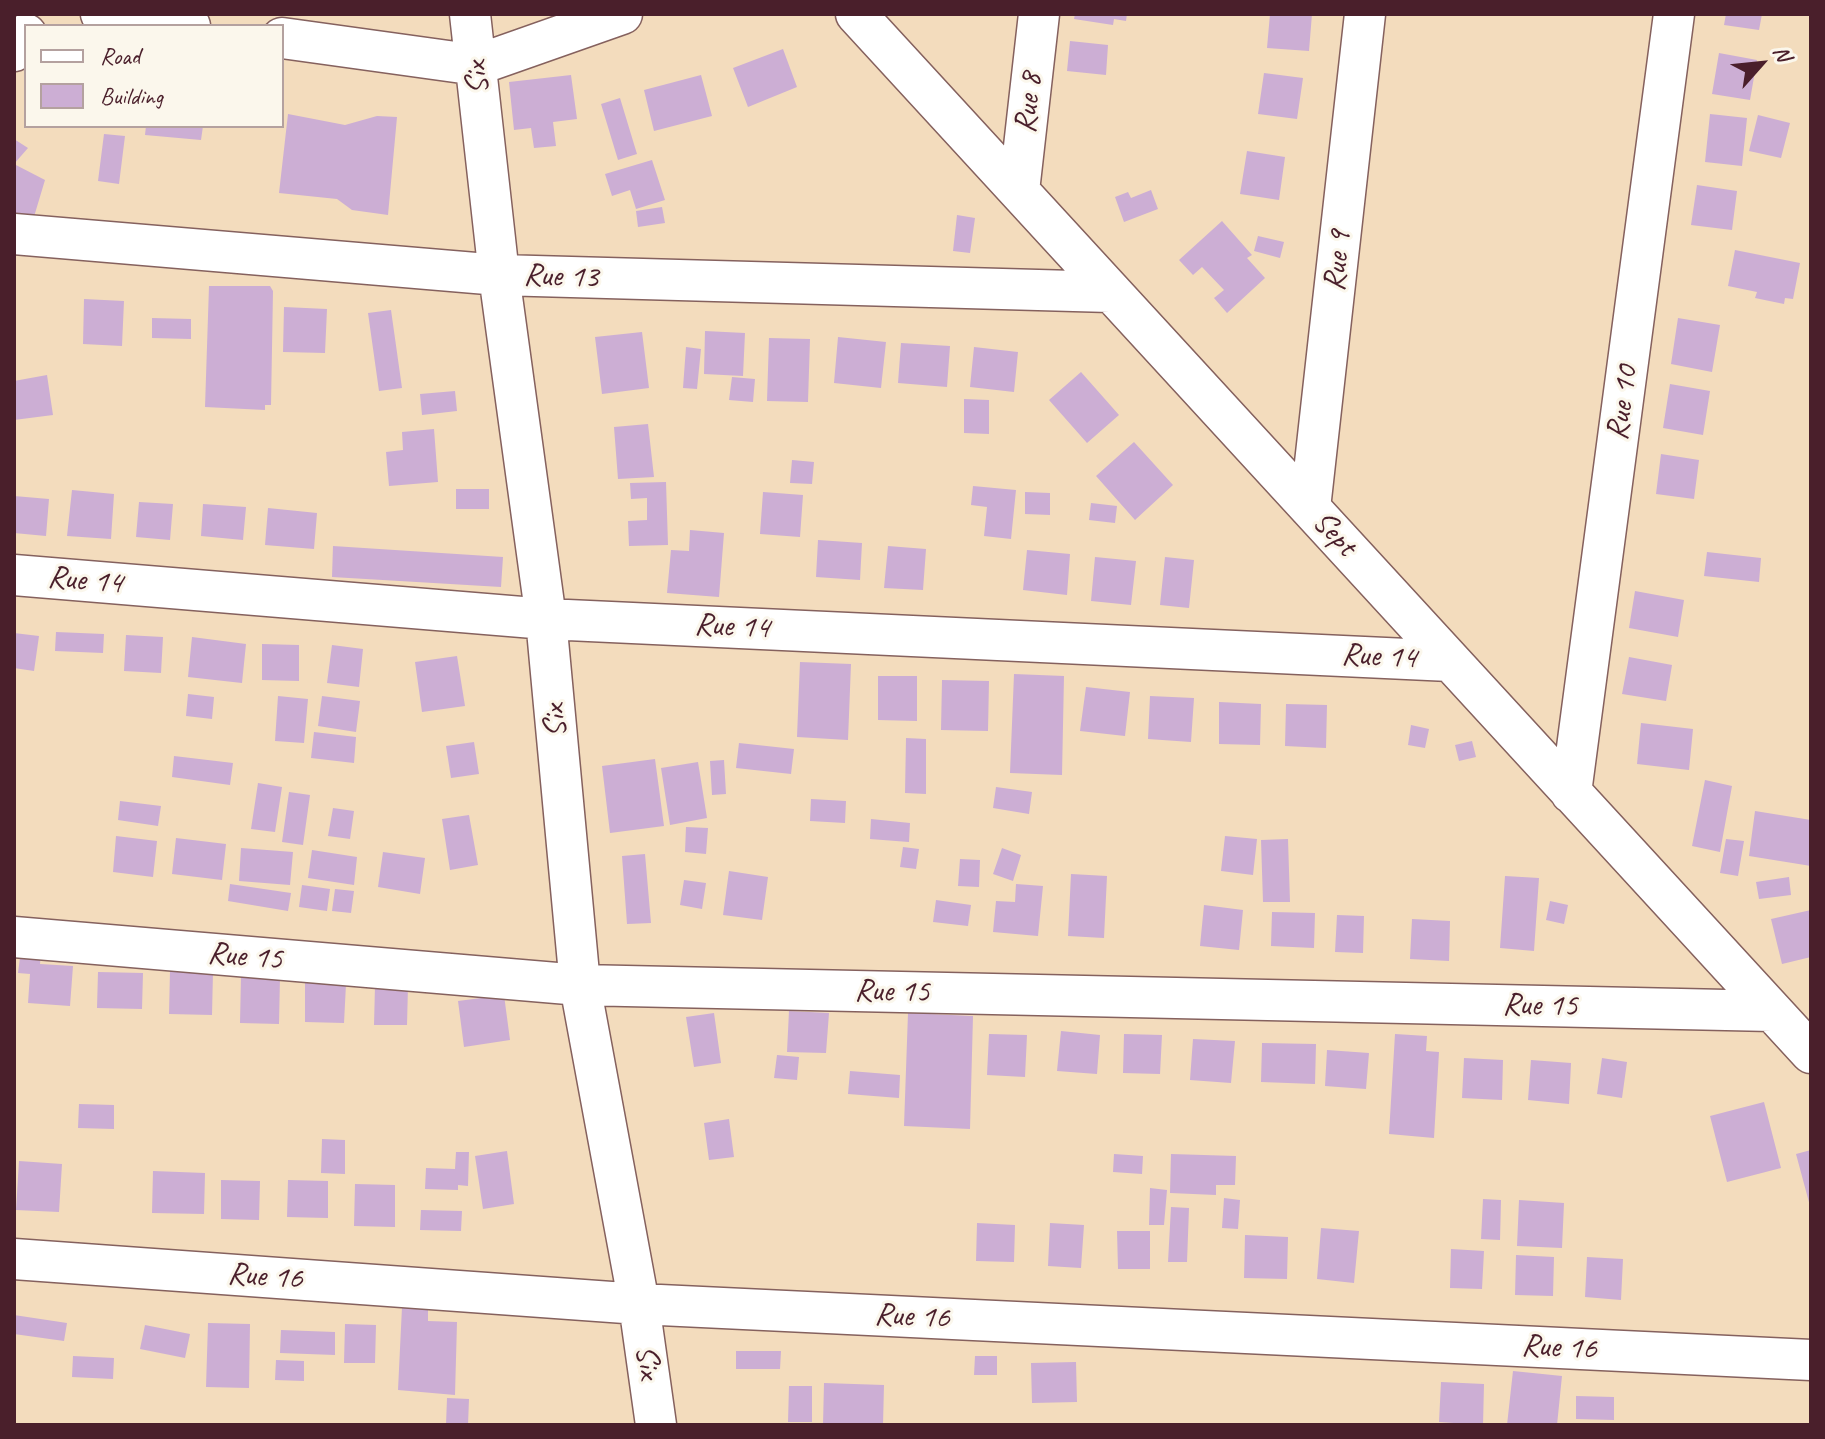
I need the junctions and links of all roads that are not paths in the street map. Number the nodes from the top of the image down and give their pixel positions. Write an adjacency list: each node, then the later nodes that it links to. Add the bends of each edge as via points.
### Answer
1 (101, 14): 8 (street)
2 (470, 14): 10 (street, Six)
3 (622, 14): 10 (street)
4 (856, 14): 11 (street, Sept)
5 (1039, 14): 11 (street, Rue 8)
6 (1365, 14): 15 (street, Rue 9)
7 (1674, 14): 19 (street, Rue 10)
8 (175, 24)
9 (284, 38): 10 (street)
10 (477, 65): 13 (street, Six)
11 (1019, 191): 14 (street, Sept)
12 (14, 234): 13 (street, Rue 13)
13 (499, 275): 14 (street, Rue 13); 17 (street, Six)
14 (1110, 292): 15 (street, Sept)
15 (1310, 508): 18 (street, Sept)
16 (14, 575): 17 (street, Rue 14)
17 (546, 619): 18 (street, Rue 14); 21 (street, Six)
18 (1450, 661): 19 (street, Sept)
19 (1571, 793): 22 (street, Sept)
20 (14, 937): 21 (street, Rue 15)
21 (580, 985): 22 (street, Rue 15); 25 (street, Six)
22 (1772, 1011): 23 (street, Sept)
23 (1811, 1053)
24 (14, 1259): 25 (street, Rue 16)
25 (639, 1304): 26 (street, Rue 16); 27 (street, Six)
26 (1811, 1360)
27 (656, 1425)

